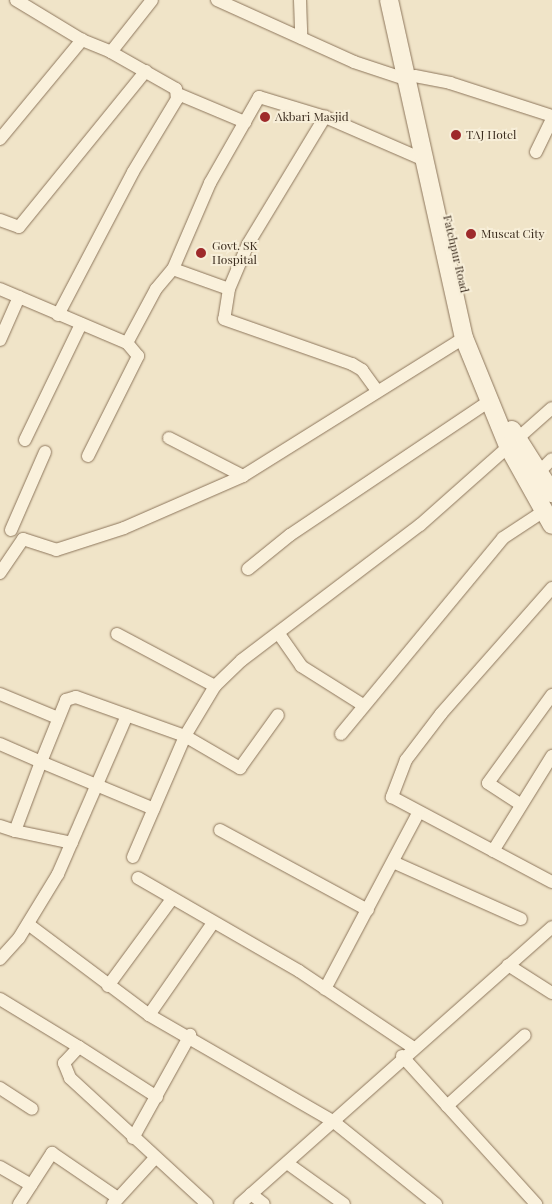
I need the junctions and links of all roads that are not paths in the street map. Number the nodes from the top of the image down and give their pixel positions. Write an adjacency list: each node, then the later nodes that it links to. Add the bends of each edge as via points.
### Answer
1 (16, 0): 8 (street)
2 (152, 0): 9 (street)
3 (217, 0): 7 (street)
4 (300, 0): 7 (street)
5 (389, 0): 11 (street)
6 (399, 0): 11 (street, Fatehpur Road)
7 (301, 38): 11 (street)
8 (82, 40): 9 (street); 16 (street)
9 (111, 52): 10 (street)
10 (146, 71): 12 (street); 19 (street, via 19,227)
11 (410, 78): 13 (street, via 450,83); 18 (street); 34 (street, Fatehpur Road, via 475,334)
12 (178, 94): 15 (street); 24 (street)
13 (552, 117): 17 (street)
14 (325, 118): 15 (street, via 265,96 255,102); 18 (street); 21 (street, via 248,244)
15 (244, 122): 20 (street, via 210,184)
16 (0, 139)
17 (536, 152)
18 (422, 159): 26 (street)
19 (0, 220)
20 (173, 269): 21 (street); 28 (street, via 156,289)
21 (229, 288): 29 (street, via 224,319 352,364 362,370)
22 (0, 289): 23 (street)
23 (19, 297): 24 (street); 27 (street)
24 (58, 315): 25 (street)
25 (81, 324): 28 (street); 33 (street)
26 (464, 338): 29 (street); 30 (street)
27 (0, 340)
28 (126, 343): 36 (street, via 138,356)
29 (377, 391): 39 (street)
30 (488, 402): 34 (street); 44 (street, via 290,535)
31 (552, 408): 34 (street)
32 (168, 438): 39 (street)
33 (25, 440)
34 (513, 442): 38 (street, Fatehpur Road); 41 (street); 48 (street, via 420,525)
35 (45, 452): 42 (street)
36 (88, 456)
37 (552, 459): 38 (street)
38 (538, 472): 40 (street, Fatehpur Road)
39 (243, 476): 43 (street, via 124,528 56,550)
40 (552, 493)
41 (548, 518): 52 (street, via 503,538)
42 (6, 528): 43 (street)
43 (23, 539): 45 (street)
44 (248, 569)
45 (0, 573)
46 (552, 588): 64 (street, via 406,760 392,797)
47 (117, 634): 49 (street)
48 (278, 634): 49 (street); 52 (street, via 301,666)
49 (215, 686): 57 (street)
50 (0, 694): 55 (street)
51 (552, 695): 62 (street, via 488,783)
52 (363, 705): 56 (street)
53 (127, 714): 55 (street, via 70,697); 57 (street); 61 (street)
54 (278, 715): 57 (street, via 240,768)
55 (58, 718): 60 (street)
56 (341, 734)
57 (185, 736): 63 (street)
58 (0, 744): 60 (street)
59 (552, 756): 62 (street)
60 (41, 762): 61 (street); 67 (street)
61 (96, 785): 63 (street); 68 (street)
62 (520, 804): 69 (street)
63 (154, 809): 70 (street)
64 (418, 813): 69 (street); 71 (street)
65 (0, 826): 67 (street)
66 (220, 830): 75 (street)
67 (15, 832): 68 (street)
68 (72, 843): 78 (street)
69 (493, 851): 73 (street)
70 (133, 857)
71 (393, 862): 75 (street); 76 (street)
72 (138, 878): 74 (street)
73 (552, 882)
74 (172, 899): 77 (street); 82 (street)
75 (368, 910): 83 (street)
76 (521, 920)
77 (213, 923): 83 (street); 86 (street)
78 (28, 924): 80 (street); 82 (street)
79 (552, 927): 81 (street)
80 (0, 958)
81 (508, 965): 84 (street); 90 (street)
82 (108, 986): 86 (street)
83 (326, 990): 90 (street)
84 (552, 993)
85 (0, 999): 89 (street)
86 (149, 1015): 88 (street)
87 (524, 1035): 94 (street)
88 (190, 1036): 93 (street); 96 (street)
89 (79, 1047): 93 (street); 97 (street, via 70,1054 64,1070)
90 (412, 1047): 91 (street)
91 (402, 1056): 94 (street); 96 (street)
92 (0, 1088): 95 (street)
93 (157, 1097): 97 (street)
94 (447, 1106): 110 (street)
95 (32, 1109)
96 (334, 1122): 99 (street); 109 (street)
97 (133, 1138): 98 (street)
98 (155, 1158): 103 (street); 105 (street)
99 (287, 1163): 102 (street); 108 (street)
100 (0, 1166): 101 (street)
101 (31, 1185): 103 (street, via 48,1156 56,1153); 104 (street)
102 (251, 1194): 106 (street); 107 (street)
103 (115, 1201)
104 (19, 1204)
105 (207, 1204)
106 (240, 1204)
107 (264, 1204)
108 (344, 1204)
109 (436, 1204)
110 (536, 1204)

